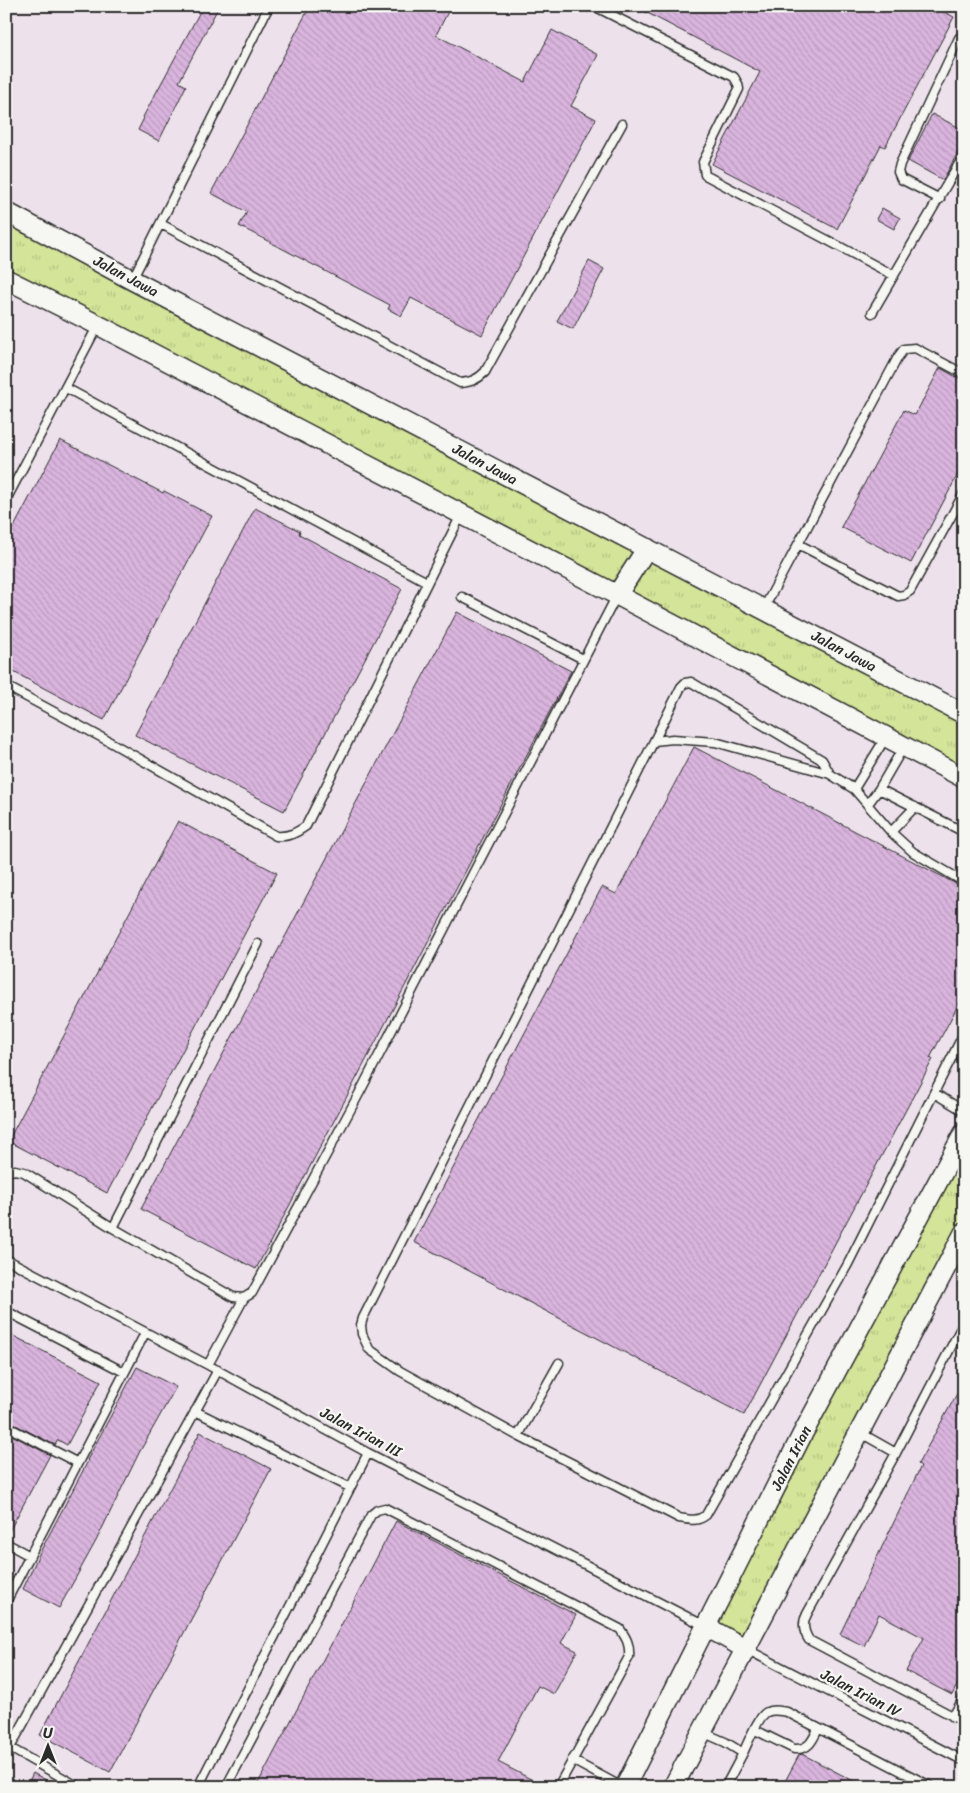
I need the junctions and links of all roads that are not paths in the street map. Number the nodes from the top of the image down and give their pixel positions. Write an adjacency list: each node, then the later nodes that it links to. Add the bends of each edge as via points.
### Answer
1 (594, 6): 9 (lane, via 734,77 739,89 703,162 705,175)
2 (267, 10): 8 (lane)
3 (964, 35): 6 (lane, via 959,38 898,172 901,178)
4 (622, 124): 8 (lane, via 485,372 470,382 460,383)
5 (964, 156): 6 (lane)
6 (940, 199): 9 (lane)
7 (6, 212): 11 (street, Jalan Jawa)
8 (161, 224): 11 (lane)
9 (893, 275): 12 (lane)
10 (6, 279): 13 (street)
11 (132, 280): 20 (street, Jalan Jawa)
12 (872, 313)
13 (98, 325): 15 (lane); 18 (street)
14 (964, 374): 19 (lane, via 915,348 904,349)
15 (66, 388): 17 (lane); 21 (lane)
16 (964, 493): 19 (lane, via 910,592 904,595 898,596)
17 (6, 500)
18 (461, 515): 21 (lane); 22 (street)
19 (798, 544): 24 (lane)
20 (647, 548): 22 (street); 24 (street, Jalan Jawa)
21 (427, 582): 26 (lane, via 306,826 285,837 276,836)
22 (617, 595): 25 (lane); 28 (street)
23 (462, 596): 25 (lane)
24 (764, 608): 27 (street, Jalan Jawa)
25 (583, 659): 49 (lane, via 361,1090 252,1293)
26 (6, 686)
27 (964, 714)
28 (886, 737): 30 (street); 33 (lane)
29 (654, 741): 31 (lane, via 715,742); 31 (lane, via 681,687 690,682 822,760); 60 (lane, via 407,1227 361,1325 369,1348 400,1371)
30 (904, 746): 32 (street); 34 (lane)
31 (830, 774): 33 (lane)
32 (964, 778)
33 (854, 789): 35 (lane)
34 (879, 789): 35 (lane); 36 (lane)
35 (868, 804): 37 (lane)
36 (915, 807): 37 (lane); 38 (lane)
37 (890, 832): 39 (lane, via 913,852)
38 (964, 832)
39 (964, 882)
40 (258, 944): 46 (lane)
41 (964, 1034): 42 (lane)
42 (934, 1093): 43 (lane); 60 (lane, via 848,1264 706,1515 692,1521 679,1518)
43 (964, 1110)
44 (964, 1133): 68 (street, Jalan Irian)
45 (6, 1172): 46 (lane, via 24,1172)
46 (113, 1228): 49 (lane, via 233,1297)
47 (964, 1233): 59 (street)
48 (6, 1259): 52 (lane, Jalan Irian III)
49 (244, 1298): 54 (lane)
50 (6, 1311): 56 (lane)
51 (964, 1322): 62 (lane)
52 (145, 1333): 54 (lane, Jalan Irian III); 56 (lane)
53 (559, 1363): 60 (lane)
54 (208, 1365): 55 (lane, Jalan Irian III)
55 (218, 1370): 57 (lane); 61 (lane, Jalan Irian III)
56 (124, 1372): 63 (lane)
57 (195, 1411): 64 (lane); 76 (lane)
58 (6, 1426): 63 (lane)
59 (859, 1432): 62 (lane); 69 (street)
60 (518, 1436)
61 (368, 1453): 64 (lane); 68 (lane, Jalan Irian III)
62 (896, 1453): 71 (lane, via 804,1619 804,1629 809,1640)
63 (78, 1463): 66 (lane)
64 (349, 1488): 82 (lane)
65 (6, 1542): 66 (lane)
66 (30, 1556): 67 (lane)
67 (6, 1602)
68 (704, 1626): 69 (street); 85 (street, Jalan Irian)
69 (746, 1649): 75 (street); 80 (lane, Jalan Irian IV)
70 (964, 1697): 71 (lane)
71 (953, 1717): 72 (lane)
72 (964, 1722)
73 (818, 1728): 74 (lane, via 787,1712 774,1710 766,1712); 74 (lane, via 811,1744 798,1750); 88 (lane)
74 (754, 1730): 77 (lane)
75 (702, 1732): 77 (lane); 86 (street)
76 (10, 1748): 78 (lane); 81 (lane)
77 (743, 1753): 87 (lane)
78 (6, 1756)
79 (572, 1760): 83 (lane, via 629,1657 630,1647 620,1629 385,1508 372,1515); 84 (lane); 85 (lane)
80 (964, 1762)
81 (79, 1787)
82 (198, 1787)
83 (226, 1787)
84 (558, 1787)
85 (624, 1787)
86 (673, 1787)
87 (725, 1787)
88 (932, 1787)

